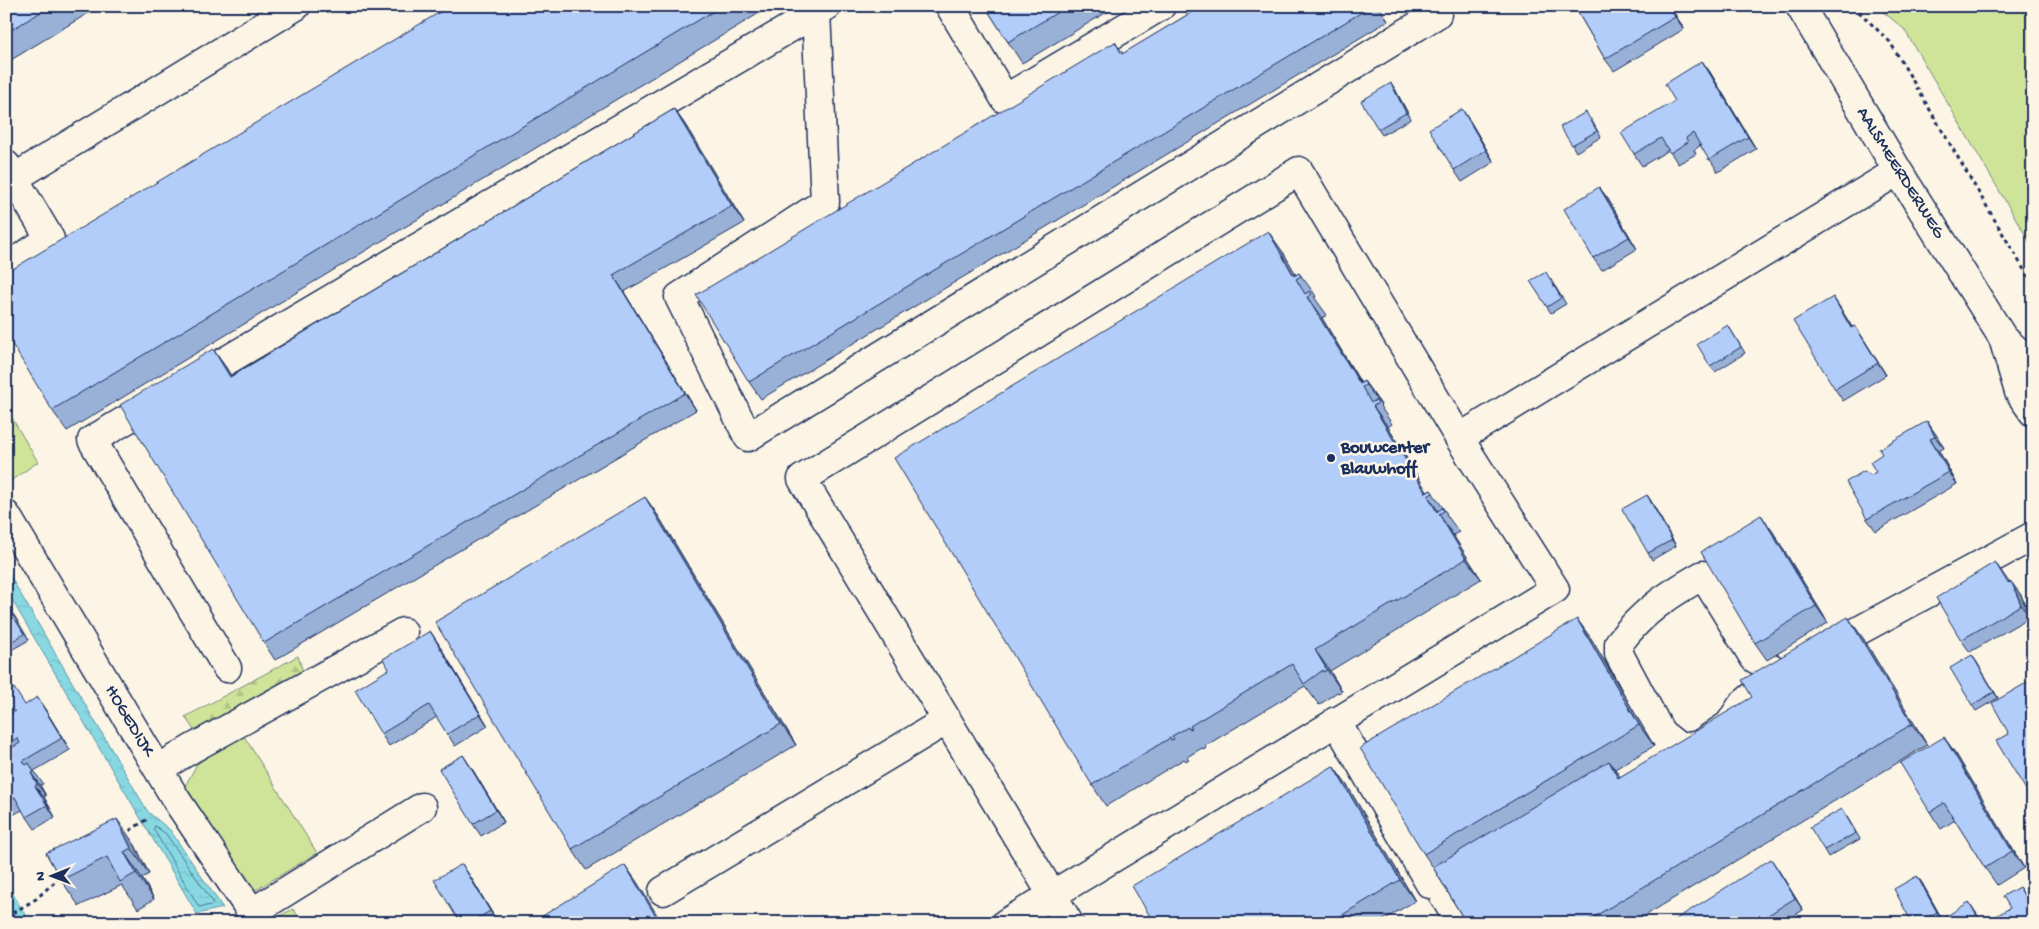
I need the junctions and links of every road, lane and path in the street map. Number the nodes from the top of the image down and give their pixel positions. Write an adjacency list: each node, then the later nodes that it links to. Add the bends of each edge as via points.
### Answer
1 (296, 6): 9 (street)
2 (950, 6): 3 (street, via 1005,99)
3 (1161, 6)
4 (1433, 6): 7 (street, via 1437,14 748,437 679,297 825,202)
5 (1800, 6): 8 (street, AALSMEERDERWEG)
6 (1853, 6): 11 (path, via 1890,42)
7 (821, 9): 19 (street, via 92,440)
8 (1898, 171): 12 (street, AALSMEERDERWEG); 15 (street)
9 (9, 175): 10 (street, via 50,239)
10 (6, 267)
11 (2033, 285)
12 (2004, 338): 13 (street, AALSMEERDERWEG); 14 (street, AALSMEERDERWEG, via 2019,392)
13 (2033, 365)
14 (2033, 412)
15 (1459, 438): 21 (street, via 1298,171 802,480); 22 (street, via 1555,589)
16 (6, 515): 24 (street, HOGEDIJK)
17 (2033, 536): 20 (street)
18 (403, 632): 24 (street)
19 (227, 668)
20 (1780, 673): 23 (street, via 1742,705 1729,725 1699,745); 23 (street, via 1754,658 1703,575 1670,594 1636,621 1619,643 1619,654 1661,733)
21 (947, 720): 32 (street); 33 (street)
22 (1336, 721): 31 (street, via 1430,884); 33 (street)
23 (1680, 748): 26 (street, via 1643,763)
24 (158, 770): 35 (street, HOGEDIJK)
25 (422, 807): 35 (street, via 264,905)
26 (1569, 807)
27 (139, 825): 28 (path)
28 (122, 835)
29 (1496, 851): 31 (street)
30 (65, 873): 34 (path, via 36,899)
31 (1438, 886): 38 (street)
32 (663, 891)
33 (1052, 894): 36 (street); 37 (street)
34 (7, 916)
35 (256, 919)
36 (1006, 923)
37 (1069, 923)
38 (1460, 923)

